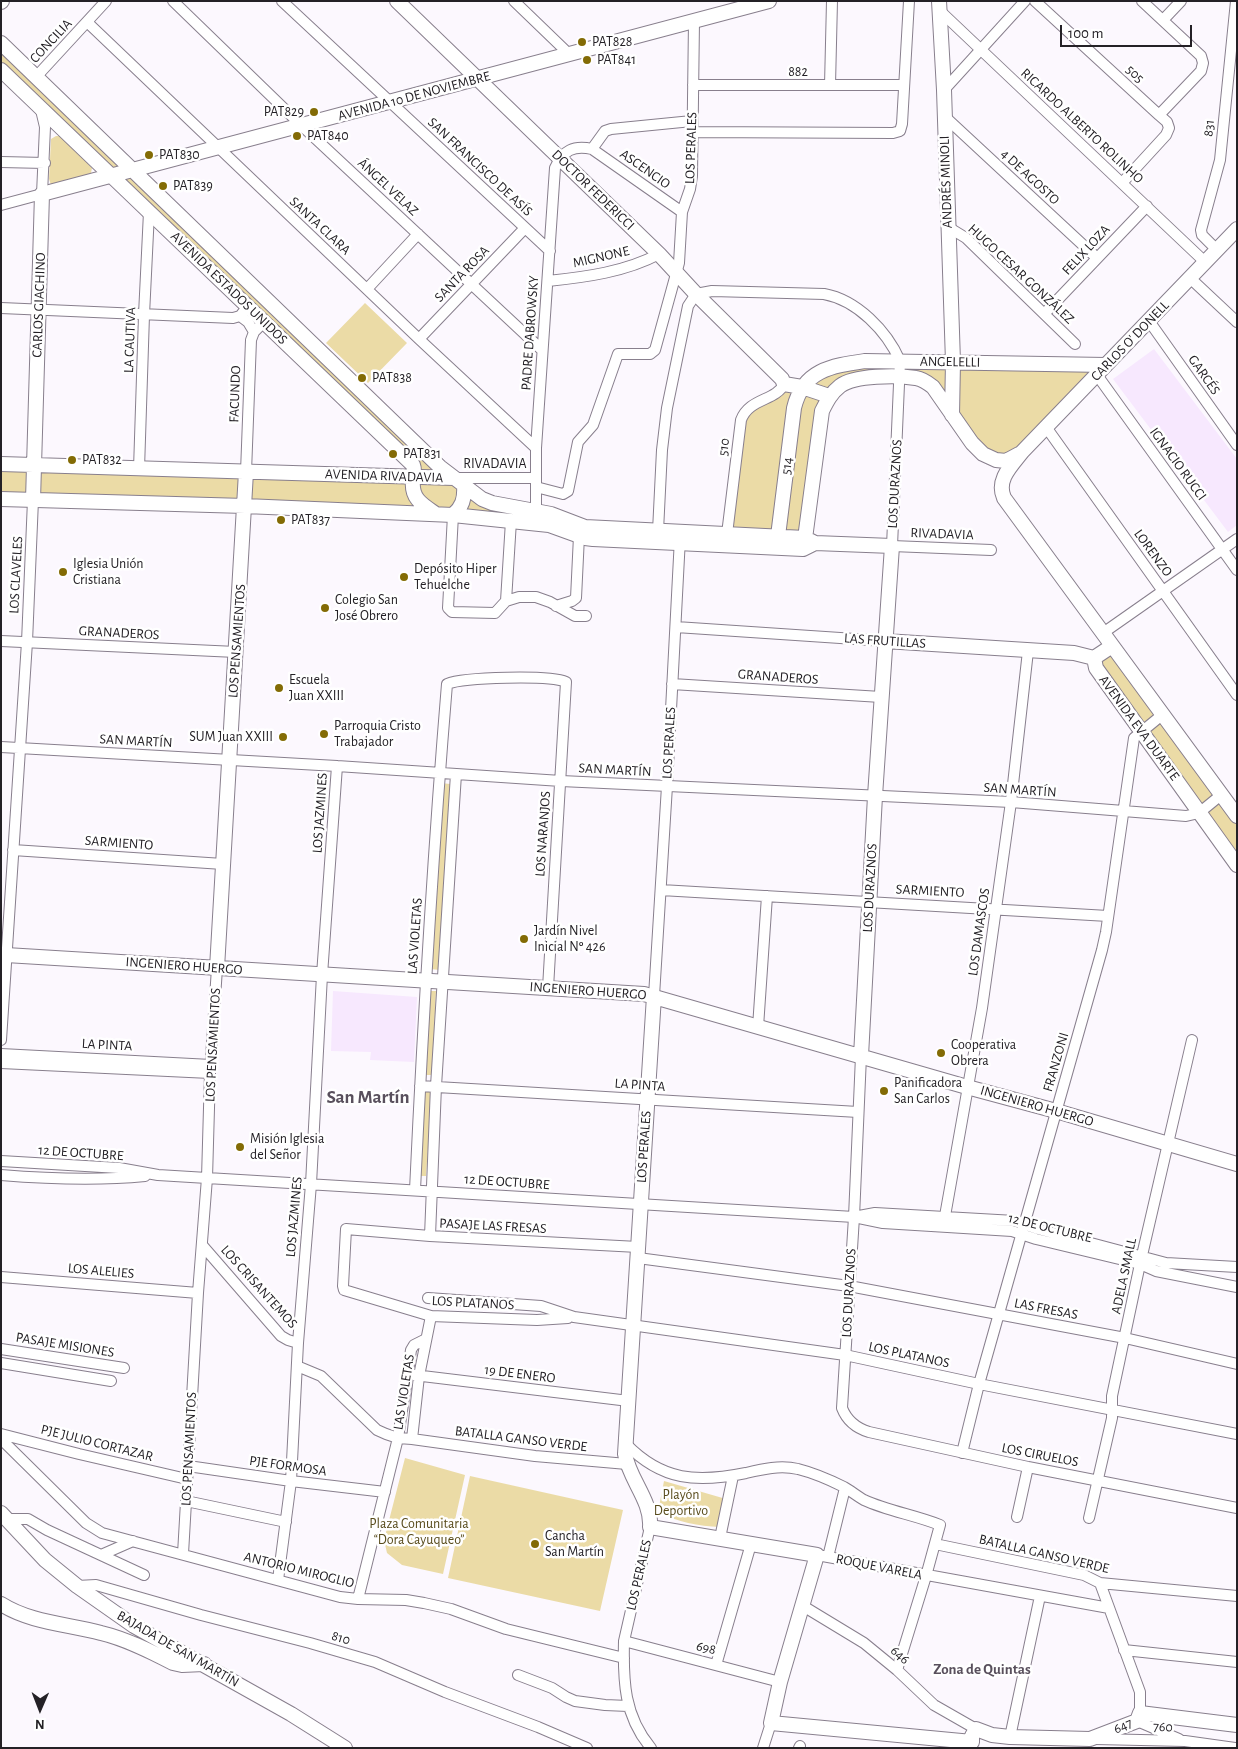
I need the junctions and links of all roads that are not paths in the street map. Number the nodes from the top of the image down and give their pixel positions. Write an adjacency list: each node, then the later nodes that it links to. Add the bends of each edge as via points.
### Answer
1 (106, 1): 18 (street, CONCILIA)
2 (173, 1): 33 (street, ÁNGEL VELAZ)
3 (397, 1): 24 (main road, DOCTOR FEDERICCI)
4 (514, 1): 21 (street)
5 (769, 1): 14 (main road, AVENIDA 10 DE NOVIEMBRE)
6 (832, 1): 26 (street)
7 (908, 1): 27 (street)
8 (1025, 1): 20 (street)
9 (1035, 1): 31 (street, 505)
10 (1142, 1): 16 (street)
11 (1181, 1): 16 (street)
12 (288, 3): 29 (street, SAN FRANCISCO DE ASÍS)
13 (1236, 3): 52 (street, 831, via 1220,160 1200,230)
14 (731, 6): 17 (main road, AVENIDA 10 DE NOVIEMBRE)
15 (939, 6): 20 (street, RICARDO ALBERTO ROLINHO); 28 (main road, ANDRÉS MINOLI)
16 (1163, 20): 31 (street, via 1201,56 1203,63 1201,71)
17 (694, 21): 21 (main road, AVENIDA 10 DE NOVIEMBRE); 25 (street, LOS PERALES)
18 (87, 22): 23 (street, CONCILIA); 35 (street, SANTA CLARA)
19 (1, 43): 23 (main road, AVENIDA ESTADOS UNIDOS)
20 (980, 50): 28 (street); 42 (street, RICARDO ALBERTO ROLINHO)
21 (569, 54): 24 (main road, AVENIDA 10 DE NOVIEMBRE)
22 (1, 70): 30 (main road, AVENIDA ESTADOS UNIDOS)
23 (36, 77): 40 (main road, AVENIDA ESTADOS UNIDOS)
24 (478, 79): 29 (main road, AVENIDA 10 DE NOVIEMBRE); 37 (main road, DOCTOR FEDERICCI)
25 (693, 85): 26 (street, 882); 34 (street, LOS PERALES)
26 (830, 85): 27 (street, 882)
27 (904, 85): 34 (street, via 902,124 900,131 893,133)
28 (944, 90): 32 (main road, ANDRÉS MINOLI)
29 (389, 102): 33 (main road, AVENIDA 10 DE NOVIEMBRE); 48 (street, SAN FRANCISCO DE ASÍS)
30 (42, 110): 39 (street, CARLOS GIACHINO); 41 (main road, AVENIDA ESTADOS UNIDOS)
31 (1159, 114): 42 (street, 505, via 1169,128 1166,135)
32 (944, 116): 49 (main road, ANDRÉS MINOLI); 55 (street, 4 DE AGOSTO)
33 (302, 126): 35 (main road, AVENIDA 10 DE NOVIEMBRE); 51 (street, ÁNGEL VELAZ)
34 (692, 127): 36 (street, via 611,129 605,131); 47 (street, LOS PERALES, via 691,183)
35 (217, 148): 40 (main road, AVENIDA 10 DE NOVIEMBRE); 61 (street, SANTA CLARA)
36 (592, 149): 37 (street, via 576,147); 47 (street, ASCENCIO)
37 (559, 158): 53 (street, PADRE DABROWSKY, via 554,176); 54 (main road, DOCTOR FEDERICCI)
38 (1, 162): 39 (street)
39 (45, 163): 43 (street, CARLOS GIACHINO)
40 (132, 171): 41 (main road, AVENIDA 10 DE NOVIEMBRE); 62 (main road, AVENIDA ESTADOS UNIDOS)
41 (111, 176): 43 (main road, AVENIDA 10 DE NOVIEMBRE); 46 (main road, AVENIDA ESTADOS UNIDOS)
42 (1122, 183): 45 (street, RICARDO ALBERTO ROLINHO)
43 (42, 194): 44 (street, AVENIDA 10 DE NOVIEMBRE); 66 (main road, CARLOS GIACHINO)
44 (1, 205)
45 (1147, 206): 55 (street, FELIX LOZA); 56 (street, RICARDO ALBERTO ROLINHO)
46 (149, 212): 67 (main road, AVENIDA ESTADOS UNIDOS); 69 (street, LA CAUTIVA)
47 (682, 212): 57 (street, LOS PERALES)
48 (525, 228): 53 (street, SAN FRANCISCO DE ASÍS); 60 (street, SANTA ROSA)
49 (948, 228): 68 (street, HUGO CESAR GONZÁLEZ, via 966,238); 77 (main road, ANDRÉS MINOLI)
50 (1237, 229): 52 (main road, CARLOS O' DONELL)
51 (418, 234): 60 (street, ÁNGEL VELAZ); 61 (street)
52 (1217, 250): 56 (main road, CARLOS O' DONELL)
53 (550, 251): 59 (street, PADRE DABROWSKY)
54 (659, 254): 57 (main road, DOCTOR FEDERICCI); 59 (street, MIGNONE, via 601,274)
55 (1097, 258): 68 (street, FELIX LOZA)
56 (1205, 262): 58 (main road, CARLOS O' DONELL)
57 (677, 273): 63 (main road, DOCTOR FEDERICCI); 94 (street, RIVADAVIA, via 655,350 650,354 618,354 593,425 578,442 568,491 563,494)
58 (1190, 278): 70 (main road, CARLOS O' DONELL); 71 (street)
59 (548, 281): 75 (street, PADRE DABROWSKY)
60 (471, 285): 73 (street, SANTA ROSA); 75 (street, ÁNGEL VELAZ)
61 (366, 289): 73 (street, SANTA CLARA)
62 (260, 292): 65 (main road, AVENIDA ESTADOS UNIDOS); 67 (main road)
63 (696, 294): 76 (street, via 712,291 836,297 865,315 894,347); 80 (main road, DOCTOR FEDERICCI); 103 (street, via 688,306 667,408)
64 (1, 308): 66 (street)
65 (277, 309): 72 (main road); 93 (main road, AVENIDA ESTADOS UNIDOS)
66 (39, 310): 69 (street); 89 (main road, CARLOS GIACHINO)
67 (244, 311): 69 (street, via 233,318); 72 (main road, AVENIDA ESTADOS UNIDOS)
68 (1045, 314): 74 (street, HUGO CESAR GONZÁLEZ)
69 (144, 316): 90 (street, LA CAUTIVA)
70 (1149, 321): 78 (main road, CARLOS O' DONELL); 85 (street, GARCÉS)
71 (1237, 322)
72 (259, 327): 91 (street, FACUNDO, via 251,340); 92 (main road, AVENIDA ESTADOS UNIDOS, via 413,465)
73 (419, 339): 86 (street, SANTA CLARA)
74 (1075, 344)
75 (542, 350): 86 (street, PADRE DABROWSKY)
76 (900, 361): 77 (main road, ANGELELLI); 79 (street, LOS DURAZNOS); 81 (main road, ANGELELLI, via 865,361 827,369 810,377)
77 (953, 362): 78 (main road, ANGELELLI); 83 (main road, ANDRÉS MINOLI)
78 (1102, 370): 84 (main road, CARLOS O' DONELL); 113 (street, IGNACIO RUCCI)
79 (900, 377): 82 (main road, ANGELELLI, via 855,380 841,385); 83 (main road, ANGELELLI, via 926,381); 111 (street, LOS DURAZNOS)
80 (784, 384): 81 (main road); 104 (street, 510, via 782,389 748,408 741,420)
81 (802, 387): 82 (main road); 100 (main road, 514, via 794,408)
82 (829, 396): 110 (main road, 514, via 822,411)
83 (952, 415): 87 (main road, ANGELELLI, via 976,449 989,458 1006,461)
84 (1046, 427): 87 (main road, CARLOS O' DONELL); 115 (street, LORENZO)
85 (1237, 445)
86 (536, 448): 94 (street, PADRE DABROWSKY)
87 (1022, 452): 120 (main road, via 1001,484 1004,498)
88 (1, 464): 89 (main road, AVENIDA RIVADAVIA)
89 (35, 465): 90 (main road, AVENIDA RIVADAVIA); 96 (main road, CARLOS GIACHINO)
90 (139, 469): 91 (main road, AVENIDA RIVADAVIA)
91 (246, 472): 92 (main road, AVENIDA RIVADAVIA); 97 (main road, LOS PENSAMIENTOS)
92 (414, 477): 93 (main road, AVENIDA RIVADAVIA); 99 (main road, AVENIDA ESTADOS UNIDOS, via 412,487 418,502)
93 (459, 482): 94 (street, RIVADAVIA); 98 (main road, via 492,504); 101 (main road, via 465,495 459,510)
94 (536, 483): 98 (street, PADRE DABROWSKY)
95 (1, 499): 96 (main road)
96 (33, 500): 97 (main road); 123 (street, LOS CLAVELES)
97 (245, 506): 99 (main road); 126 (main road, LOS PENSAMIENTOS)
98 (536, 512): 103 (main road, via 563,517 585,527)
99 (436, 514): 101 (main road)
100 (780, 514): 106 (main road, via 775,524); 109 (main road, 514)
101 (452, 515): 102 (main road); 116 (street, via 448,608 452,612 495,613)
102 (511, 522): 105 (main road, via 549,525); 116 (street)
103 (658, 531): 107 (main road)
104 (727, 534): 106 (main road); 107 (main road)
105 (580, 536): 107 (main road, via 594,539); 117 (street, via 576,598)
106 (757, 536): 109 (main road)
107 (680, 537): 109 (main road); 119 (street, LOS PERALES)
108 (1237, 539): 113 (street)
109 (777, 542): 110 (main road)
110 (808, 543): 111 (main road)
111 (892, 546): 112 (street, RIVADAVIA); 122 (main road, LOS DURAZNOS)
112 (991, 550)
113 (1222, 550): 114 (street, IGNACIO RUCCI); 115 (street)
114 (1237, 570)
115 (1163, 591): 120 (street); 130 (street, LORENZO)
116 (506, 601): 117 (street, via 536,597)
117 (556, 606): 118 (street, via 575,616)
118 (586, 616)
119 (676, 627): 122 (street, LAS FRUTILLAS); 129 (street, LOS PERALES)
120 (1103, 633): 124 (main road)
121 (1, 640): 123 (street, GRANADEROS)
122 (885, 641): 125 (main road, LAS FRUTILLAS); 131 (main road, LOS DURAZNOS)
123 (26, 642): 126 (street, GRANADEROS); 135 (street, LOS CLAVELES)
124 (1112, 646): 127 (main road, AVENIDA EVA DUARTE); 132 (main road, AVENIDA EVA DUARTE)
125 (1028, 651): 127 (main road, LAS FRUTILLAS, via 1074,653); 144 (street, LOS DAMASCOS)
126 (236, 652): 136 (main road, LOS PENSAMIENTOS)
127 (1094, 658): 133 (main road, AVENIDA EVA DUARTE, via 1096,668)
128 (447, 684): 138 (street, LAS VIOLETAS); 140 (street, LOS NARANJOS, via 455,680 487,678 566,682)
129 (672, 684): 131 (street, GRANADEROS); 141 (street, LOS PERALES)
130 (1237, 695)
131 (881, 697): 143 (main road, LOS DURAZNOS)
132 (1162, 715): 133 (street, FRANZONI); 142 (main road, AVENIDA EVA DUARTE)
133 (1141, 732): 145 (street, FRANZONI, via 1132,745); 147 (main road, AVENIDA EVA DUARTE)
134 (1, 747): 135 (street, SAN MARTÍN)
135 (20, 748): 136 (street, SAN MARTÍN); 148 (street, LOS CLAVELES)
136 (230, 760): 137 (street, SAN MARTÍN); 149 (main road, LOS PENSAMIENTOS)
137 (337, 766): 138 (street, SAN MARTÍN); 158 (street, LOS JAZMINES)
138 (440, 773): 139 (street, SAN MARTÍN); 159 (street, LAS VIOLETAS)
139 (456, 774): 140 (street, SAN MARTÍN); 160 (street)
140 (561, 781): 141 (street, SAN MARTÍN); 161 (street, LOS NARANJOS)
141 (667, 786): 143 (street, SAN MARTÍN); 151 (street, LOS PERALES)
142 (1221, 795): 146 (main road, AVENIDA EVA DUARTE); 147 (street)
143 (875, 796): 144 (street, SAN MARTÍN); 153 (main road, LOS DURAZNOS)
144 (1011, 802): 145 (street, SAN MARTÍN); 154 (street, LOS DAMASCOS)
145 (1124, 811): 147 (street, SAN MARTÍN, via 1186,816); 155 (street, FRANZONI)
146 (1236, 812)
147 (1199, 813): 150 (main road, AVENIDA EVA DUARTE)
148 (13, 850): 149 (street, SARMIENTO); 156 (street, LOS CLAVELES)
149 (223, 864): 157 (main road, LOS PENSAMIENTOS)
150 (1237, 865)
151 (661, 890): 152 (street, SARMIENTO); 162 (street, LOS PERALES)
152 (767, 896): 153 (street, SARMIENTO); 163 (street)
153 (869, 902): 154 (street, SARMIENTO); 167 (main road, LOS DURAZNOS)
154 (997, 908): 155 (street, SARMIENTO); 172 (street, LOS DAMASCOS)
155 (1108, 916): 174 (street, FRANZONI, via 1102,950)
156 (3, 954): 157 (main road, INGENIERO HUERGO); 164 (street, LOS CLAVELES)
157 (217, 968): 158 (main road, INGENIERO HUERGO); 169 (street, LOS PENSAMIENTOS)
158 (322, 976): 159 (main road, INGENIERO HUERGO); 182 (street, LOS JAZMINES)
159 (426, 981): 160 (main road, INGENIERO HUERGO); 170 (street, LAS VIOLETAS)
160 (442, 982): 161 (main road, INGENIERO HUERGO); 171 (street)
161 (548, 988): 162 (main road, INGENIERO HUERGO)
162 (654, 996): 163 (main road, INGENIERO HUERGO); 173 (main road, LOS PERALES)
163 (758, 1026): 167 (main road, INGENIERO HUERGO)
164 (1, 1040)
165 (1192, 1040): 176 (street, ADELA SMALL)
166 (1, 1054): 169 (street, LA PINTA)
167 (861, 1056): 172 (main road, INGENIERO HUERGO); 175 (street, LOS DURAZNOS)
168 (1, 1064): 169 (street, LA PINTA)
169 (211, 1069): 181 (street, LOS PENSAMIENTOS)
170 (420, 1086): 171 (street, LA PINTA); 183 (street, LAS VIOLETAS)
171 (436, 1086): 173 (street, LA PINTA); 184 (street)
172 (968, 1087): 174 (main road, INGENIERO HUERGO); 186 (street, LOS DAMASCOS)
173 (647, 1100): 175 (street, LA PINTA); 185 (main road, LOS PERALES)
174 (1056, 1111): 176 (main road, INGENIERO HUERGO); 188 (street, FRANZONI)
175 (858, 1112): 187 (street, LOS DURAZNOS)
176 (1169, 1145): 178 (main road, INGENIERO HUERGO); 192 (street, ADELA SMALL)
177 (1, 1161): 180 (street, 12 DE OCTUBRE, via 119,1168)
178 (1237, 1164)
179 (1, 1175): 180 (street, 12 DE OCTUBRE, via 71,1180)
180 (158, 1175): 181 (street, 12 DE OCTUBRE)
181 (207, 1178): 182 (street, 12 DE OCTUBRE); 190 (street, LOS PENSAMIENTOS)
182 (311, 1184): 183 (street, 12 DE OCTUBRE); 206 (street, LOS JAZMINES)
183 (415, 1190): 184 (street, 12 DE OCTUBRE)
184 (431, 1191): 185 (street, 12 DE OCTUBRE); 189 (street)
185 (641, 1204): 187 (street, 12 DE OCTUBRE); 191 (main road, LOS PERALES)
186 (945, 1216): 187 (street, 12 DE OCTUBRE, via 875,1213); 188 (street, 12 DE OCTUBRE, via 1016,1221)
187 (854, 1217): 188 (street, 12 DE OCTUBRE, via 883,1223); 195 (street, LOS DURAZNOS)
188 (1024, 1229): 192 (street, 12 DE OCTUBRE); 200 (street, FRANZONI)
189 (430, 1236): 191 (street, PASAJE LAS FRESAS); 197 (street, PASAJE LAS FRESAS, via 346,1229)
190 (202, 1245): 198 (street, LOS PENSAMIENTOS); 206 (street, LOS CRISANTEMOS, via 281,1336)
191 (638, 1253): 195 (street, PASAJE LAS FRESAS); 203 (main road, LOS PERALES)
192 (1141, 1260): 193 (street, 12 DE OCTUBRE); 196 (street, 12 DE OCTUBRE, via 1156,1271); 204 (street, ADELA SMALL)
193 (1237, 1267)
194 (1, 1277): 198 (street, LOS ALELIES)
195 (849, 1286): 200 (street, LAS FRESAS); 208 (street, LOS DURAZNOS)
196 (1237, 1287)
197 (344, 1290): 201 (street, LOS PLATANOS)
198 (198, 1293): 228 (street, LOS PENSAMIENTOS)
199 (428, 1298): 202 (street, LOS PLATANOS, via 542,1306)
200 (999, 1314): 204 (street, LAS FRESAS); 216 (street, FRANZONI)
201 (431, 1316): 202 (street, LOS PLATANOS, via 537,1320); 205 (street, LAS VIOLETAS)
202 (574, 1318): 203 (street, LOS PLATANOS)
203 (634, 1326): 208 (street, LOS PLATANOS); 217 (main road, LOS PERALES)
204 (1125, 1338): 210 (street, LAS FRESAS); 218 (street, ADELA SMALL)
205 (426, 1339): 212 (street, LAS VIOLETAS, via 411,1350); 214 (street, LAS VIOLETAS)
206 (298, 1343): 211 (street, LOS JAZMINES)
207 (1, 1349): 213 (street, PASAJE MISIONES, via 119,1368)
208 (846, 1355): 216 (street, LOS PLATANOS); 219 (street, LOS DURAZNOS, via 842,1408)
209 (1, 1363): 213 (street, PASAJE MISIONES)
210 (1237, 1364)
211 (297, 1366): 222 (street, via 321,1376 377,1430); 233 (street, LOS JAZMINES)
212 (407, 1374): 214 (street, 19 DE ENERO); 222 (street, LAS VIOLETAS)
213 (81, 1376): 215 (street, PASAJE MISIONES)
214 (419, 1376): 217 (street, 19 DE ENERO); 224 (street, LAS VIOLETAS)
215 (111, 1381)
216 (979, 1384): 218 (street, LOS PLATANOS); 226 (street, FRANZONI)
217 (629, 1401): 225 (main road, LOS PERALES)
218 (1112, 1409): 221 (street, LOS PLATANOS); 232 (street, ADELA SMALL)
219 (845, 1415): 226 (street, LOS CIRUELOS, via 860,1429)
220 (1, 1434): 231 (street, PJE JULIO CORTAZAR)
221 (1237, 1434)
222 (398, 1438): 224 (street, LAS VIOLETAS); 235 (street, LAS VIOLETAS)
223 (1, 1439): 244 (street, ANTORIO MIROGLIO, via 86,1523 102,1533)
224 (412, 1439): 227 (street, BATALLA GANSO VERDE, via 535,1456)
225 (626, 1444): 227 (main road, LOS PERALES); 230 (street, via 652,1466 668,1473 694,1478)
226 (962, 1453): 229 (street, LOS CIRUELOS)
227 (627, 1464): 242 (main road, LOS PERALES, via 648,1511)
228 (188, 1466): 231 (street, LOS PENSAMIENTOS); 233 (street, PJE FORMOSA)
229 (1028, 1467): 232 (street, LOS CIRUELOS); 239 (street)
230 (733, 1476): 234 (street, via 789,1467); 243 (street)
231 (187, 1479): 236 (street, LOS PENSAMIENTOS)
232 (1097, 1480): 237 (street, LOS CIRUELOS); 240 (street, ADELA SMALL)
233 (291, 1481): 235 (street, PJE FORMOSA); 241 (street, LOS JAZMINES)
234 (845, 1488): 246 (street, via 884,1508 940,1525); 249 (street)
235 (384, 1492): 257 (street, LAS VIOLETAS)
236 (186, 1501): 241 (street); 247 (street, LOS PENSAMIENTOS)
237 (1237, 1508)
238 (4, 1516): 248 (street, via 28,1519); 254 (main road, BAJADA DE SAN MARTÍN, via 45,1560)
239 (1017, 1516)
240 (1089, 1518)
241 (286, 1522): 252 (street, LOS JAZMINES)
242 (650, 1527): 243 (main road, ROQUE VARELA); 261 (street, LOS PERALES)
243 (720, 1538): 245 (main road, ROQUE VARELA)
244 (134, 1541): 247 (street, ANTORIO MIROGLIO); 248 (street)
245 (751, 1544): 249 (main road, ROQUE VARELA); 266 (street)
246 (935, 1544): 251 (street); 253 (street, BATALLA GANSO VERDE, via 1084,1575)
247 (183, 1554): 252 (street, ANTORIO MIROGLIO)
248 (101, 1555): 250 (street)
249 (822, 1556): 251 (street, ROQUE VARELA); 259 (main road)
250 (144, 1575)
251 (926, 1576): 255 (street, ROQUE VARELA); 267 (street)
252 (278, 1580): 257 (street, ANTORIO MIROGLIO)
253 (1100, 1583): 256 (street, BATALLA GANSO VERDE); 260 (street)
254 (77, 1586): 265 (main road, BAJADA DE SAN MARTÍN, via 134,1626); 279 (street, 810, via 96,1585 375,1662)
255 (1040, 1596): 260 (street, ROQUE VARELA); 274 (street)
256 (1237, 1596)
257 (358, 1599): 263 (street, ANTORIO MIROGLIO, via 424,1603 506,1629)
258 (1, 1604): 265 (main road, via 24,1616 101,1632 173,1663)
259 (803, 1606): 267 (street, 646, via 864,1642); 269 (main road)
260 (1108, 1608): 262 (street)
261 (624, 1641): 263 (street, LOS PERALES); 266 (street, 698)
262 (1124, 1650): 264 (street); 271 (street, via 1140,1692)
263 (624, 1658): 270 (street, LOS PERALES)
264 (1237, 1662)
265 (204, 1664): 278 (main road, BAJADA DE SAN MARTÍN)
266 (716, 1665): 269 (street, 698)
267 (897, 1670): 276 (street, 646)
268 (518, 1675): 270 (street, via 575,1701)
269 (780, 1682): 272 (main road)
270 (628, 1706): 280 (street, LOS PERALES, via 634,1725)
271 (1138, 1717): 273 (main road, 647); 275 (main road, 647); 277 (street)
272 (770, 1723): 276 (main road, 647); 281 (street)
273 (1237, 1725)
274 (1010, 1737): 275 (main road, 647); 276 (main road, 647, via 992,1735)
275 (1090, 1738): 277 (street, 760)
276 (973, 1740)
277 (1185, 1741): 282 (street, 760)
278 (345, 1748)
279 (587, 1748)
280 (650, 1748)
281 (764, 1748)
282 (1235, 1748)

